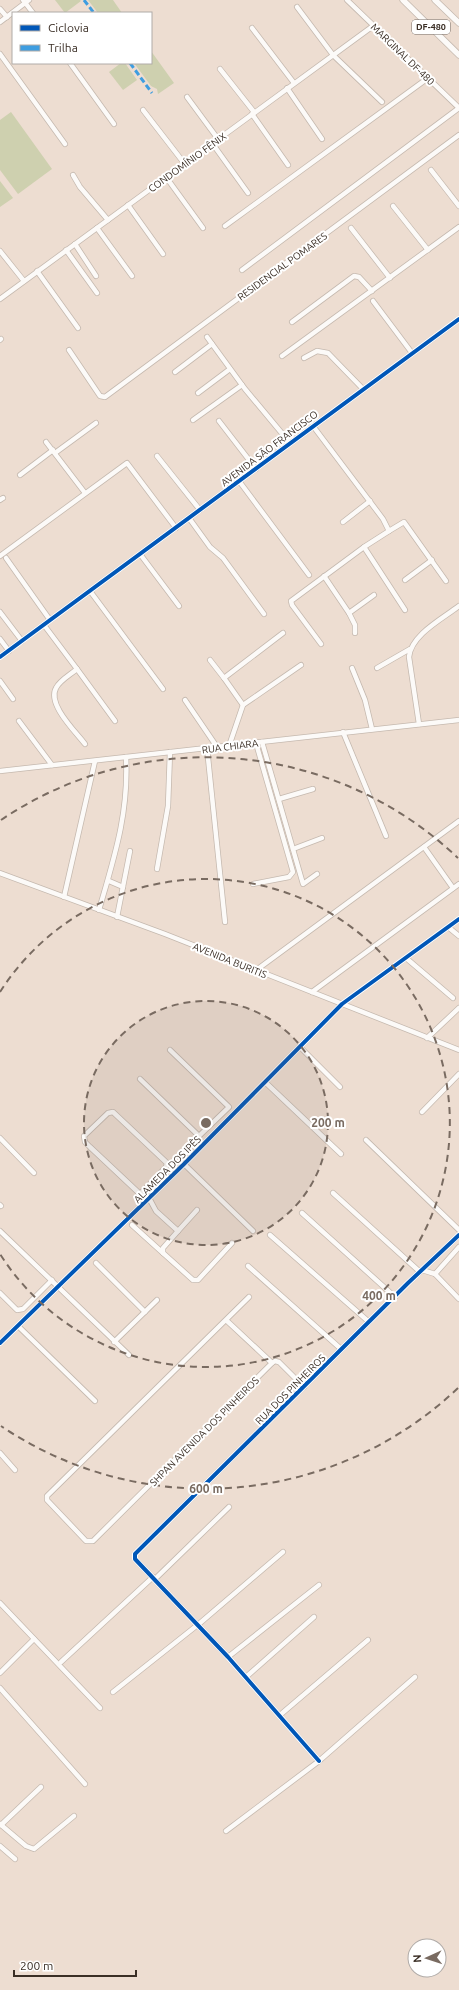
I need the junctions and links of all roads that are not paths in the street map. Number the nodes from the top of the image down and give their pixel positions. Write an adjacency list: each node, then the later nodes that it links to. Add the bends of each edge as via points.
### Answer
1 (347, 0): 13 (street, MARGINAL DF-480)
2 (403, 0): 17 (main road, DF-480)
3 (435, 0): 12 (main road, DF-480)
4 (26, 1): 7 (street); 8 (street)
5 (297, 7): 16 (street)
6 (0, 9): 10 (street)
7 (13, 12)
8 (32, 12)
9 (12, 13): 10 (street)
10 (7, 17): 11 (street)
11 (0, 22)
12 (459, 23)
13 (373, 26): 16 (street, CONDOMÍNIO FÊNIX); 20 (street, MARGINAL DF-480)
14 (252, 28): 21 (street)
15 (0, 54): 33 (street)
16 (333, 55): 21 (street, CONDOMÍNIO FÊNIX); 24 (street)
17 (459, 55)
18 (71, 64): 28 (street)
19 (220, 68): 27 (street)
20 (428, 78): 25 (street, MARGINAL DF-480); 44 (street)
21 (294, 84): 22 (street, CONDOMÍNIO FÊNIX)
22 (287, 88): 27 (street, CONDOMÍNIO FÊNIX); 31 (street)
23 (187, 97): 30 (street)
24 (382, 102)
25 (459, 108): 54 (street)
26 (143, 110): 34 (street)
27 (253, 113): 30 (street, CONDOMÍNIO FÊNIX); 35 (street)
28 (114, 124)
29 (459, 135): 69 (street, RESIDENCIAL POMARES, via 104,397 100,396)
30 (218, 139): 32 (street, CONDOMÍNIO FÊNIX)
31 (322, 139)
32 (212, 143): 34 (street, CONDOMÍNIO FÊNIX); 39 (street)
33 (65, 144)
34 (184, 163): 38 (street, CONDOMÍNIO FÊNIX)
35 (288, 165)
36 (431, 170): 42 (street)
37 (73, 175): 43 (street, via 80,188)
38 (166, 177): 40 (street, CONDOMÍNIO FÊNIX); 47 (street)
39 (248, 193)
40 (128, 205): 43 (street, CONDOMÍNIO FÊNIX); 53 (street)
41 (393, 206): 51 (street)
42 (459, 206)
43 (108, 220): 46 (street, CONDOMÍNIO FÊNIX)
44 (225, 226)
45 (459, 227): 51 (street)
46 (97, 228): 49 (street, CONDOMÍNIO FÊNIX); 57 (street)
47 (203, 228)
48 (351, 228): 58 (street)
49 (75, 244): 50 (street, CONDOMÍNIO FÊNIX); 56 (street)
50 (66, 250): 55 (street, CONDOMÍNIO FÊNIX); 61 (street)
51 (428, 250): 58 (street)
52 (0, 251): 59 (street)
53 (163, 254)
54 (242, 270)
55 (37, 272): 59 (street, CONDOMÍNIO FÊNIX); 66 (street)
56 (96, 276)
57 (132, 276)
58 (390, 278): 60 (street)
59 (24, 281): 62 (street, CONDOMÍNIO FÊNIX)
60 (372, 291): 65 (street, via 359,277 354,276); 71 (street)
61 (97, 293)
62 (0, 299)
63 (373, 301): 70 (street)
64 (459, 319): 70 (street, AVENIDA SÃO FRANCISCO)
65 (292, 322)
66 (78, 328)
67 (207, 337): 68 (street)
68 (212, 344): 73 (street); 74 (street)
69 (69, 350)
70 (412, 354): 76 (street, AVENIDA SÃO FRANCISCO)
71 (282, 356)
72 (304, 358): 76 (street, via 317,351 328,353)
73 (230, 368): 75 (street); 77 (street)
74 (175, 372)
75 (242, 385): 78 (street); 83 (street)
76 (363, 388): 81 (street, AVENIDA SÃO FRANCISCO)
77 (198, 393)
78 (193, 420)
79 (219, 421): 86 (street)
80 (96, 423): 84 (street)
81 (313, 426): 83 (street, AVENIDA SÃO FRANCISCO); 90 (street, AVENIDA SÃO FRANCISCO)
82 (46, 442): 84 (street)
83 (290, 443): 86 (street, AVENIDA SÃO FRANCISCO)
84 (54, 452): 87 (street); 89 (street)
85 (157, 456): 91 (street)
86 (256, 469): 88 (street, AVENIDA SÃO FRANCISCO)
87 (20, 475)
88 (239, 481): 91 (street, AVENIDA SÃO FRANCISCO); 101 (street)
89 (85, 493): 94 (street, via 128,463); 98 (street)
90 (370, 501): 93 (street); 95 (street, AVENIDA SÃO FRANCISCO)
91 (200, 510): 92 (street, AVENIDA SÃO FRANCISCO)
92 (189, 518): 94 (street, AVENIDA SÃO FRANCISCO); 112 (street, via 210,546 223,558)
93 (343, 522)
94 (176, 528): 97 (street, AVENIDA SÃO FRANCISCO)
95 (389, 531): 96 (street); 100 (street, via 404,522)
96 (364, 547): 102 (street); 109 (street)
97 (140, 554): 105 (street, AVENIDA SÃO FRANCISCO); 107 (street)
98 (0, 556)
99 (6, 558): 113 (street)
100 (432, 560): 103 (street); 104 (street)
101 (309, 575)
102 (324, 576): 111 (street); 119 (street, via 291,601)
103 (405, 580)
104 (446, 581)
105 (90, 591): 113 (street, AVENIDA SÃO FRANCISCO); 130 (street)
106 (374, 595): 111 (street)
107 (179, 606)
108 (459, 606): 120 (street, via 416,639)
109 (405, 610)
110 (0, 612): 118 (street)
111 (349, 613): 116 (street, via 355,625)
112 (264, 614)
113 (50, 620): 114 (street, AVENIDA SÃO FRANCISCO)
114 (44, 625): 118 (street, AVENIDA SÃO FRANCISCO); 127 (street)
115 (283, 633): 128 (street)
116 (355, 633)
117 (0, 639): 121 (street)
118 (22, 641): 121 (street, AVENIDA SÃO FRANCISCO)
119 (321, 644)
120 (410, 649): 126 (street); 137 (street)
121 (9, 651): 122 (street, AVENIDA SÃO FRANCISCO)
122 (0, 657)
123 (210, 660): 128 (street)
124 (301, 665): 133 (street)
125 (352, 668): 138 (street, via 365,700)
126 (377, 668)
127 (77, 670): 136 (street); 142 (street, via 55,689 55,706)
128 (224, 678): 133 (street)
129 (0, 681): 131 (street)
130 (163, 689)
131 (13, 699)
132 (185, 700): 144 (street)
133 (243, 705): 143 (street)
134 (459, 720): 137 (street, RUA CHIARA)
135 (19, 721): 149 (street)
136 (114, 721)
137 (419, 724): 138 (street, RUA CHIARA)
138 (372, 729): 139 (street, RUA CHIARA)
139 (343, 732): 140 (street, RUA CHIARA); 154 (street)
140 (262, 742): 141 (street, RUA CHIARA); 152 (street)
141 (256, 743): 143 (street, RUA CHIARA); 163 (street, via 293,872 289,877)
142 (85, 744)
143 (229, 746): 144 (street, RUA CHIARA)
144 (217, 747): 145 (street, RUA CHIARA)
145 (207, 748): 146 (street, RUA CHIARA); 171 (street)
146 (170, 752): 147 (street, RUA CHIARA); 159 (street, via 168,806)
147 (126, 757): 148 (street, RUA CHIARA); 162 (street, via 126,805)
148 (95, 761): 149 (street, RUA CHIARA); 167 (street)
149 (52, 765): 150 (street, RUA CHIARA)
150 (0, 771)
151 (313, 790): 152 (street)
152 (279, 799): 157 (street)
153 (459, 821): 156 (street)
154 (386, 836)
155 (322, 838): 157 (street)
156 (424, 847): 166 (street); 175 (street)
157 (293, 849): 161 (street, via 303,884)
158 (130, 851): 165 (street)
159 (157, 869)
160 (0, 873): 167 (street, AVENIDA BURITIS)
161 (317, 874)
162 (109, 881): 165 (street); 168 (street)
163 (253, 884)
164 (459, 884): 166 (street)
165 (123, 887): 169 (street)
166 (453, 888): 176 (street)
167 (64, 897): 168 (street, AVENIDA BURITIS)
168 (99, 910): 169 (street, AVENIDA BURITIS)
169 (117, 917): 175 (street, AVENIDA BURITIS)
170 (459, 919): 172 (street, ALAMEDA DOS IPÊS)
171 (225, 922)
172 (448, 927): 173 (street); 174 (street, ALAMEDA DOS IPÊS)
173 (459, 936)
174 (406, 958): 177 (street); 178 (street, ALAMEDA DOS IPÊS)
175 (255, 970): 176 (street, AVENIDA BURITIS)
176 (312, 992): 178 (street, AVENIDA BURITIS)
177 (453, 998)
178 (342, 1004): 180 (street, AVENIDA BURITIS); 181 (street, ALAMEDA DOS IPÊS)
179 (459, 1008): 180 (street)
180 (427, 1038): 183 (street, AVENIDA BURITIS)
181 (300, 1047): 186 (street, ALAMEDA DOS IPÊS); 187 (street)
182 (170, 1050): 189 (street, via 229,1107)
183 (459, 1050)
184 (459, 1074): 188 (street)
185 (140, 1079): 189 (street, via 199,1136)
186 (267, 1084): 190 (street, ALAMEDA DOS IPÊS); 193 (street)
187 (340, 1087)
188 (422, 1112)
189 (213, 1122): 190 (street)
190 (221, 1127): 194 (street, ALAMEDA DOS IPÊS)
191 (0, 1138): 195 (street)
192 (366, 1140): 203 (street)
193 (341, 1154)
194 (184, 1164): 197 (street, ALAMEDA DOS IPÊS); 206 (street)
195 (34, 1173)
196 (153, 1181): 196 (street, via 140,1194 138,1193 90,1147 84,1136 108,1113 113,1112 167,1163); 197 (street)
197 (160, 1188): 199 (street, ALAMEDA DOS IPÊS)
198 (333, 1193): 214 (street)
199 (150, 1198): 205 (street, via 156,1210); 217 (street, ALAMEDA DOS IPÊS)
200 (197, 1210): 205 (street)
201 (302, 1213): 220 (street)
202 (132, 1225): 211 (street)
203 (459, 1230)
204 (0, 1231): 216 (street)
205 (178, 1231): 211 (street, via 163,1248)
206 (253, 1231)
207 (270, 1235): 225 (street)
208 (459, 1235): 214 (street, RUA DOS PINHEIROS)
209 (232, 1243): 211 (street, via 195,1281)
210 (459, 1247): 215 (street)
211 (163, 1253)
212 (96, 1263): 223 (street)
213 (248, 1266): 229 (street)
214 (421, 1271): 215 (street); 220 (street, RUA DOS PINHEIROS)
215 (435, 1274): 221 (street)
216 (52, 1280): 217 (street); 218 (street, via 23,1309 17,1310)
217 (59, 1286): 226 (street, ALAMEDA DOS IPÊS); 227 (street)
218 (0, 1293)
219 (249, 1297): 224 (street)
220 (395, 1297): 225 (street, RUA DOS PINHEIROS)
221 (459, 1299)
222 (157, 1300): 223 (street)
223 (145, 1312): 227 (street)
224 (226, 1320): 231 (street); 231 (street, SHPAN AVENIDA DOS PINHEIROS, via 49,1494 47,1500 86,1542 91,1542)
225 (369, 1322): 229 (street, RUA DOS PINHEIROS)
226 (18, 1326): 228 (street, ALAMEDA DOS IPÊS); 233 (street)
227 (114, 1342): 230 (street)
228 (0, 1343)
229 (342, 1349): 232 (street, RUA DOS PINHEIROS)
230 (129, 1355)
231 (272, 1363): 232 (street, via 279,1362)
232 (304, 1387): 238 (street, RUA DOS PINHEIROS, via 136,1552 135,1559)
233 (95, 1401)
234 (0, 1453): 235 (street)
235 (15, 1470)
236 (229, 1507): 238 (street)
237 (283, 1552): 242 (street)
238 (154, 1578): 242 (street); 246 (street)
239 (319, 1585): 245 (street)
240 (0, 1603): 243 (street)
241 (314, 1617): 248 (street)
242 (197, 1625): 245 (street); 251 (street)
243 (34, 1639): 247 (street); 252 (street)
244 (368, 1640): 253 (street)
245 (228, 1657): 248 (street)
246 (61, 1662)
247 (0, 1673)
248 (246, 1677): 253 (street)
249 (415, 1677): 254 (street)
250 (0, 1688): 255 (street)
251 (113, 1692)
252 (100, 1708)
253 (280, 1715): 254 (street)
254 (319, 1761): 259 (street)
255 (85, 1784)
256 (41, 1787): 258 (street)
257 (74, 1816): 258 (street, via 34,1849 26,1846)
258 (0, 1825)
259 (226, 1831)
260 (0, 1846): 261 (street)
261 (15, 1859)

